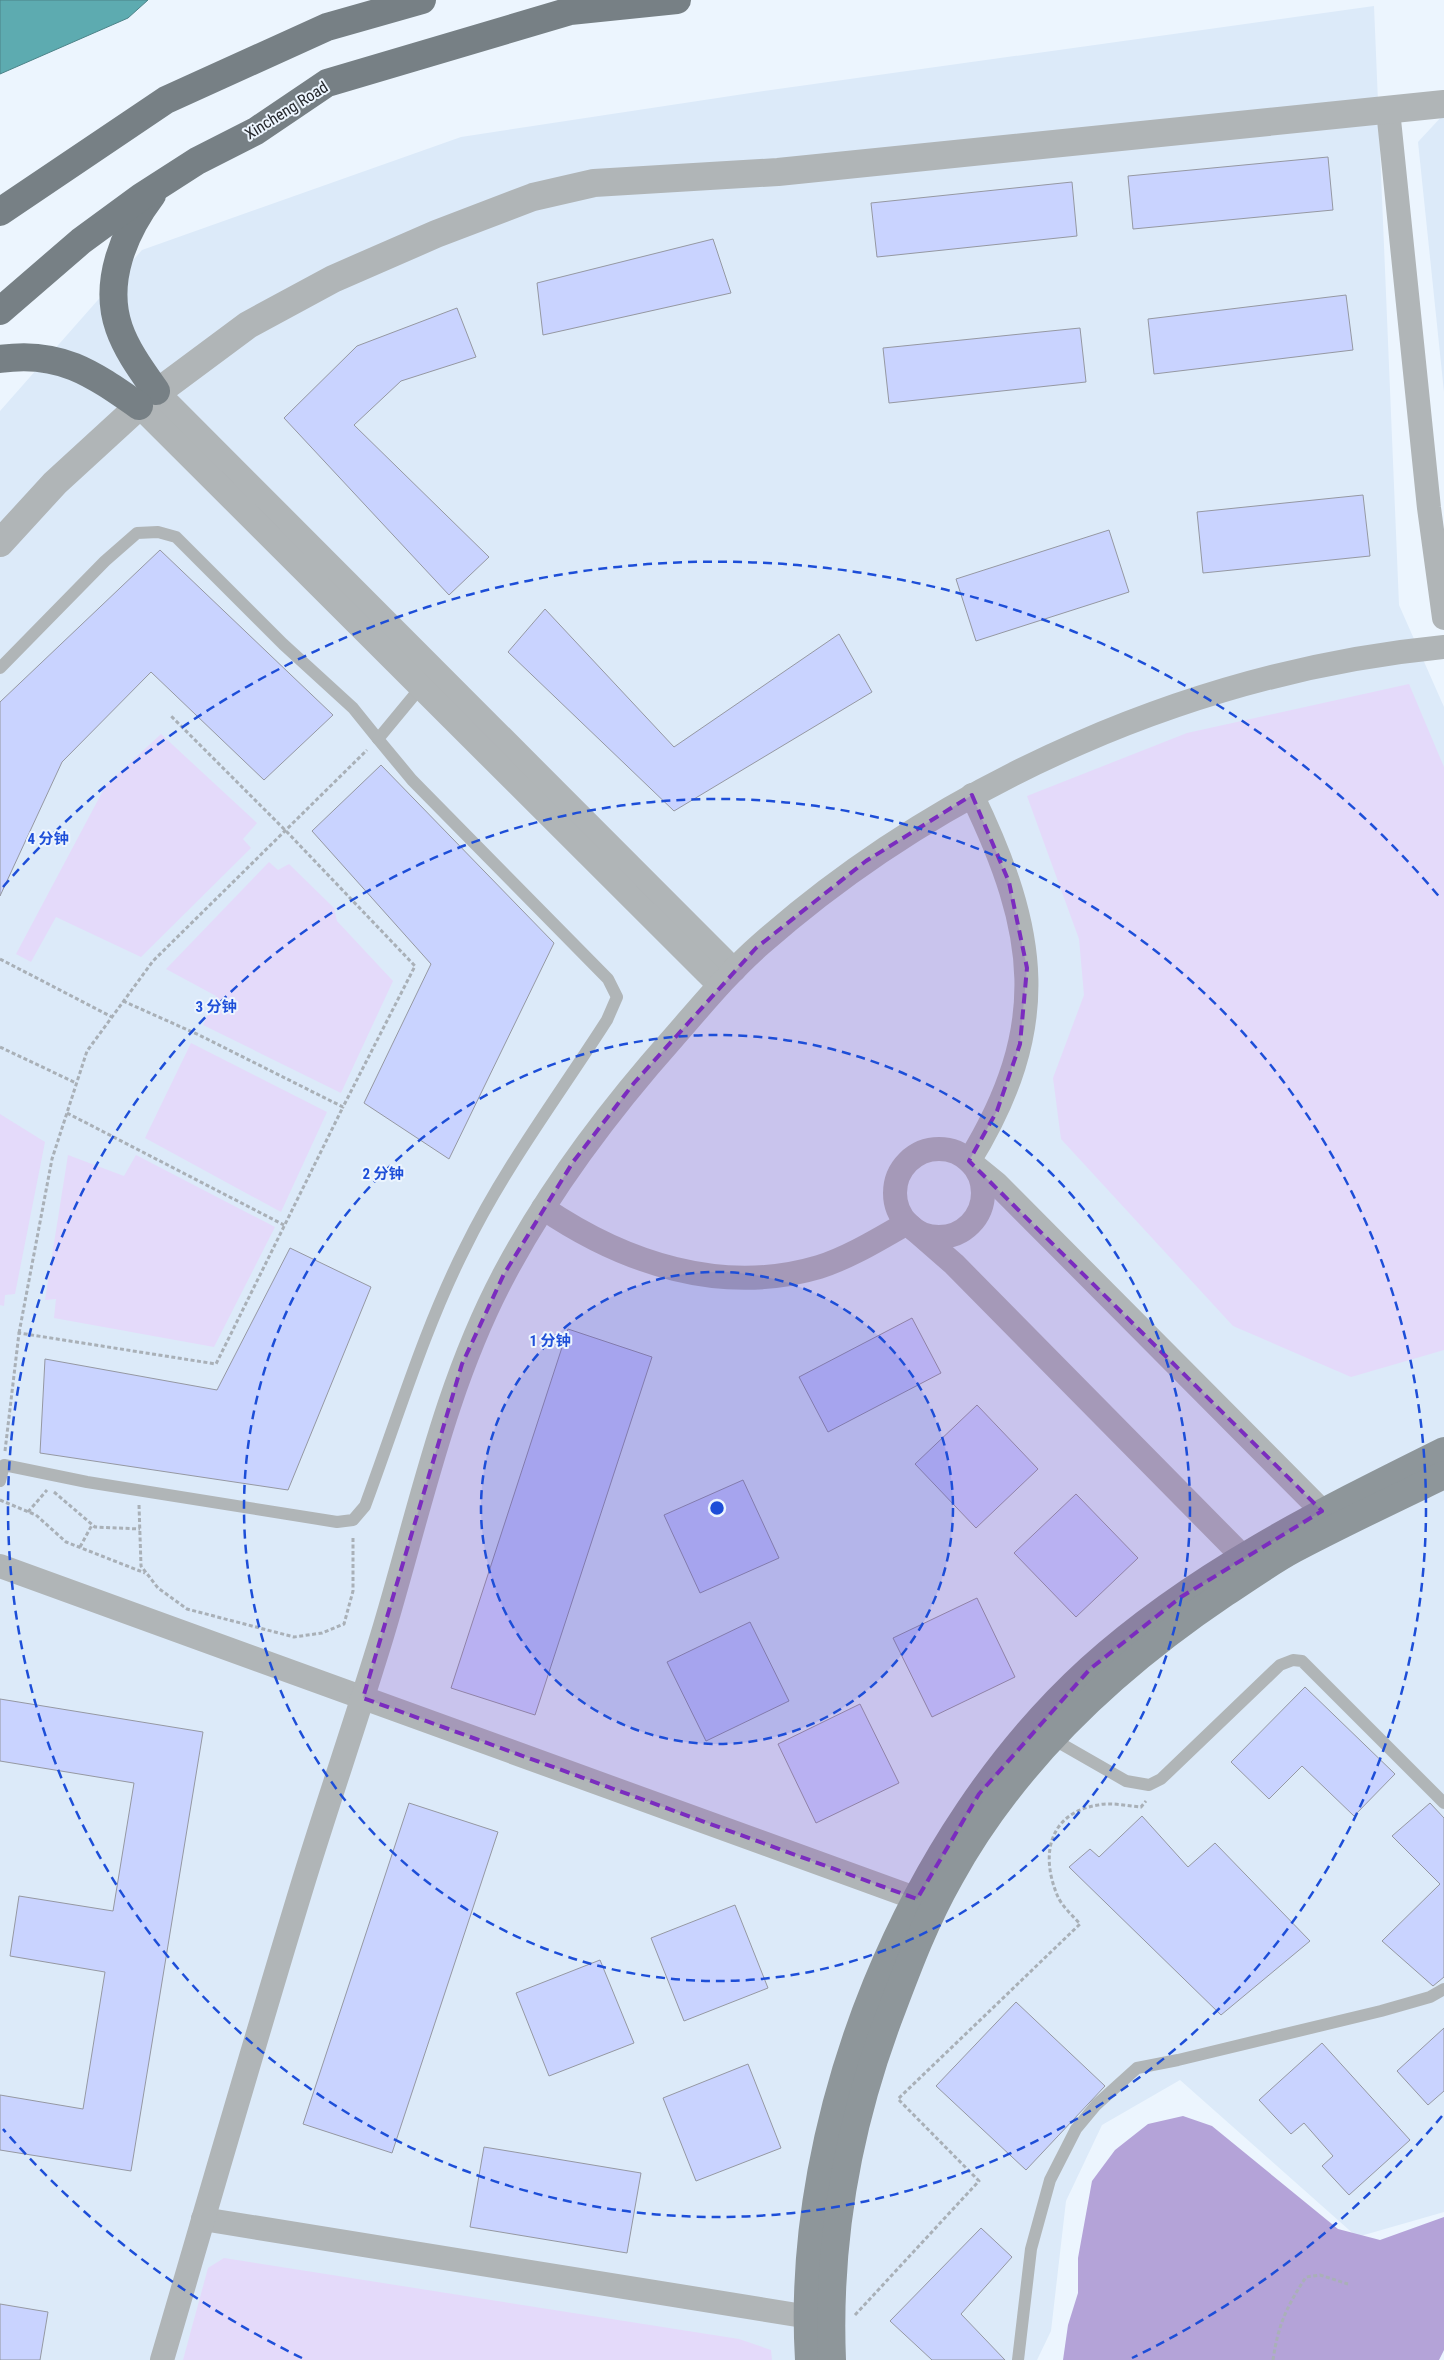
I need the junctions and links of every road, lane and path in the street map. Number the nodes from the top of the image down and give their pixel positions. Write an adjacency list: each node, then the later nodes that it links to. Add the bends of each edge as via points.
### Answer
1 (422, 0): 6 (main road, via 328,27 166,100)
2 (678, 0): 5 (main road, Xincheng Road, via 570,11 327,83 256,131)
3 (1444, 104): 4 (street)
4 (1388, 110): 9 (street, via 778,172 617,180 573,187 485,214 333,279 248,325); 11 (street, via 1430,516)
5 (162, 183): 7 (main road, Xincheng Road, via 81,241); 9 (main road, via 129,233 115,271 113,291 119,329)
6 (0, 212)
7 (0, 310)
8 (0, 360): 9 (main road, via 35,356 73,364)
9 (147, 398): 10 (street, via 55,483); 14 (street); 20 (street)
10 (0, 543)
11 (1444, 618)
12 (1444, 647): 17 (street, via 1355,657 1195,700 1078,745)
13 (0, 668): 16 (lane, via 137,533 158,532 176,537 353,708)
14 (421, 687): 16 (lane); 20 (street)
15 (171, 716): 18 (path)
16 (378, 739): 18 (path); 40 (lane, via 412,780 608,979 617,997 608,1020 508,1171 465,1247 431,1323 365,1506)
17 (972, 795): 20 (street, via 866,860 778,930); 27 (street, via 1018,911 1027,968 1027,994 1020,1044 1007,1089)
18 (286, 832): 21 (path, via 154,961); 25 (path, via 415,966)
19 (0, 959): 22 (path)
20 (727, 977): 28 (street, via 599,1126)
21 (123, 1001): 22 (path); 25 (path)
22 (112, 1018): 24 (path, via 87,1051)
23 (0, 1047): 24 (path)
24 (76, 1083): 26 (path)
25 (343, 1107): 30 (path)
26 (67, 1113): 30 (path); 31 (path, via 52,1159)
27 (969, 1160): 29 (street, via 945,1149 918,1154 907,1162 895,1186 895,1200); 29 (street, via 978,1172 983,1199 971,1224 946,1236 932,1236 918,1232); 39 (street, via 996,1183)
28 (543, 1208): 29 (street, via 598,1242 639,1260 709,1276 785,1275 820,1266); 47 (street, via 504,1274 462,1364)
29 (907, 1223): 44 (street, via 954,1264)
30 (284, 1225): 31 (path, via 216,1364)
31 (19, 1333): 33 (path)
32 (1444, 1451): 39 (main road)
33 (4, 1465): 35 (lane); 36 (lane)
34 (1444, 1475): 39 (main road)
35 (0, 1481)
36 (138, 1490): 40 (lane, via 337,1522); 42 (path)
37 (0, 1500): 38 (path)
38 (28, 1512): 41 (path, via 50,1487); 43 (path, via 36,1515 66,1542)
39 (1330, 1519): 44 (main road, via 1292,1550)
40 (353, 1520): 46 (path, via 353,1591 344,1624 322,1633 294,1637 187,1609 158,1588)
41 (92, 1525): 42 (path); 43 (path)
42 (140, 1529): 46 (path, via 140,1566)
43 (80, 1547): 46 (path)
44 (1250, 1564): 48 (main road, via 1195,1613 1119,1672); 51 (main road, via 1181,1597 1128,1637 1061,1698 979,1794 950,1840)
45 (0, 1566): 47 (street)
46 (147, 1574)
47 (362, 1698): 51 (street); 53 (street)
48 (1051, 1738): 49 (lane, via 1126,1781 1149,1785); 51 (main road, via 992,1811 951,1874)
49 (1161, 1779): 50 (lane, via 1280,1665 1293,1660 1302,1661); 55 (path, via 1141,1807 1099,1804 1068,1816 1050,1839 1048,1865 1058,1899 1080,1924 898,2099 978,2180 853,2317)
50 (1444, 1803)
51 (926, 1902): 55 (main road, via 851,2138)
52 (1444, 1989): 59 (lane, via 1430,1997 1381,2011 1137,2068 1096,2105 1076,2129 1050,2180 1031,2250)
53 (203, 2219): 55 (street); 56 (street)
54 (1348, 2284): 60 (path, via 1320,2275 1306,2277 1291,2300 1277,2333)
55 (819, 2319): 57 (main road); 58 (main road)
56 (162, 2360)
57 (809, 2360)
58 (832, 2360)
59 (1018, 2360)
60 (1273, 2360)

